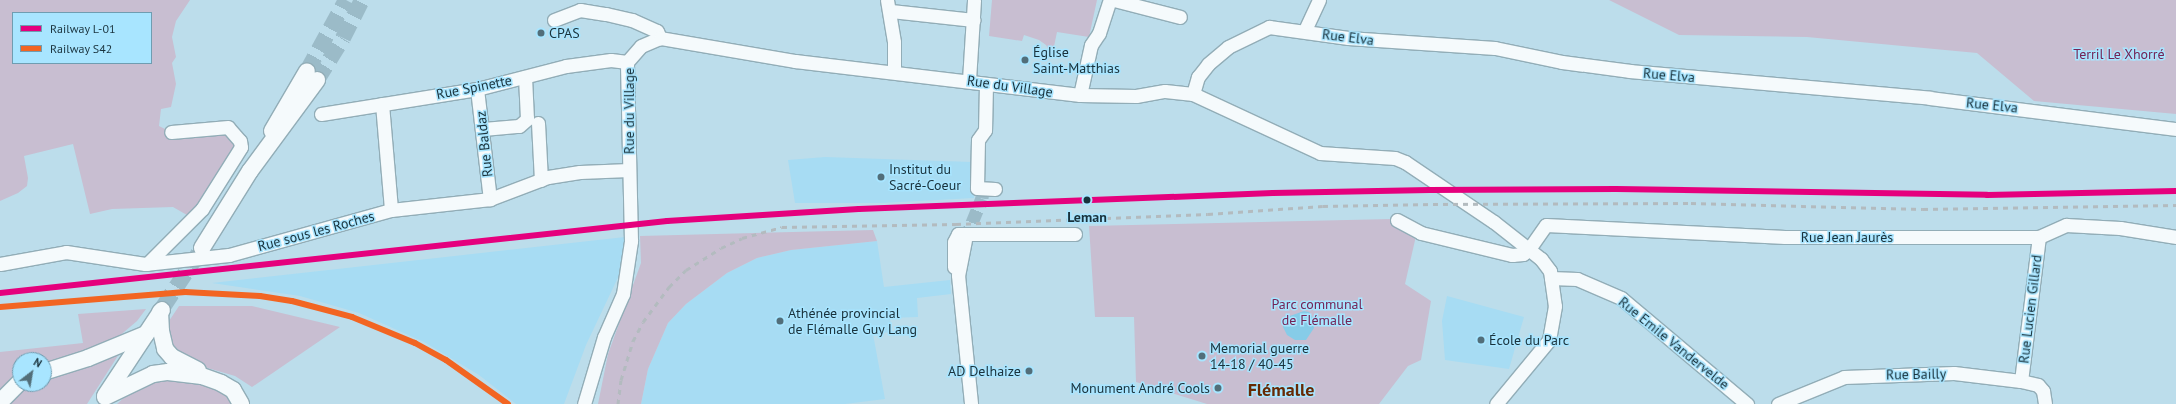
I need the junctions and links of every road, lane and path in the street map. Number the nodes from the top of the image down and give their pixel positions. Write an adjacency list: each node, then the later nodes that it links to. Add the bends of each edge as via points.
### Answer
1 (974, 0): 8 (street)
2 (1110, 0): 19 (street, via 1099,33 1091,45)
3 (1114, 0): 6 (street)
4 (1319, 0): 9 (street)
5 (889, 5): 8 (street); 12 (street)
6 (1180, 17)
7 (554, 20): 10 (street, via 580,10 606,14 632,20 657,30)
8 (974, 20): 15 (street)
9 (1305, 30): 18 (street, Rue Elva, via 1270,27 1249,35 1228,47 1208,64 1198,77); 23 (street, Rue Elva, via 1361,39 1495,48 1562,62 1630,71 1930,98)
10 (660, 38): 11 (street, Rue du Village, via 641,46); 12 (street, Rue du Village, via 795,61)
11 (627, 62): 14 (street, Rue Spinette, via 611,60 566,66); 26 (street, Rue du Village)
12 (894, 71): 15 (street, Rue du Village)
13 (312, 75): 36 (main road)
14 (525, 77): 17 (street, Rue Spinette); 24 (street, via 527,119 519,126)
15 (969, 80): 16 (street, Rue du Village)
16 (986, 84): 19 (street, Rue du Village); 28 (street)
17 (477, 88): 20 (street, Rue Spinette); 24 (street, Rue Baldaz)
18 (1193, 94): 19 (street, Rue du Village, via 1165,91 1136,96); 37 (street, Rue du Village, via 1320,153 1395,158 1405,162)
19 (1080, 95)
20 (382, 104): 21 (street, Rue Spinette); 30 (street)
21 (321, 114)
22 (538, 123): 27 (street)
23 (2176, 128)
24 (483, 129): 29 (street, Rue Baldaz)
25 (171, 132): 39 (street, via 228,127 240,141 241,147 194,219 152,256)
26 (629, 170): 27 (street, Rue sous les Roches, via 580,172); 50 (street, Rue du Village, via 631,241 623,294 604,337)
27 (541, 180): 29 (street, Rue sous les Roches)
28 (989, 187)
29 (490, 199): 30 (street, Rue sous les Roches)
30 (391, 210): 39 (street, Rue sous les Roches, via 229,255)
31 (1397, 220): 37 (street, via 1421,233 1499,254 1523,254)
32 (1075, 234): 40 (street, via 958,234 954,242 953,256)
33 (2039, 236): 34 (street, Rue Jean Jaurès, via 2066,225 2120,228); 37 (street, Rue Jean Jaurès, via 1785,237 1546,225); 44 (street, Rue Lucien Gillard)
34 (2176, 237)
35 (965, 240): 40 (street)
36 (202, 248)
37 (1529, 249): 41 (street, Rue du Village, via 1550,271)
38 (0, 264): 39 (street, Rue sous les Roches, via 66,252)
39 (147, 264)
40 (958, 275): 51 (street)
41 (1551, 278): 52 (street, Rue du Village, via 1556,306 1549,340); 53 (street, Rue Emile Vandervelde, via 1578,279 1621,298)
42 (146, 334): 43 (main road); 47 (main road); 49 (main road, via 162,310 161,331 166,349 172,357 184,365 234,384)
43 (52, 369)
44 (2021, 381): 54 (street, Rue Bailly, via 1954,373 1861,375 1844,377); 55 (street, Rue Bailly, via 2038,385 2043,391)
45 (12, 390): 46 (main road)
46 (1, 401)
47 (102, 401): 48 (main road, via 153,374 168,372 202,376 221,383 232,390)
48 (241, 404)
49 (254, 404)
50 (584, 404)
51 (971, 404)
52 (1496, 404)
53 (1747, 404)
54 (1778, 404)
55 (2045, 404)

